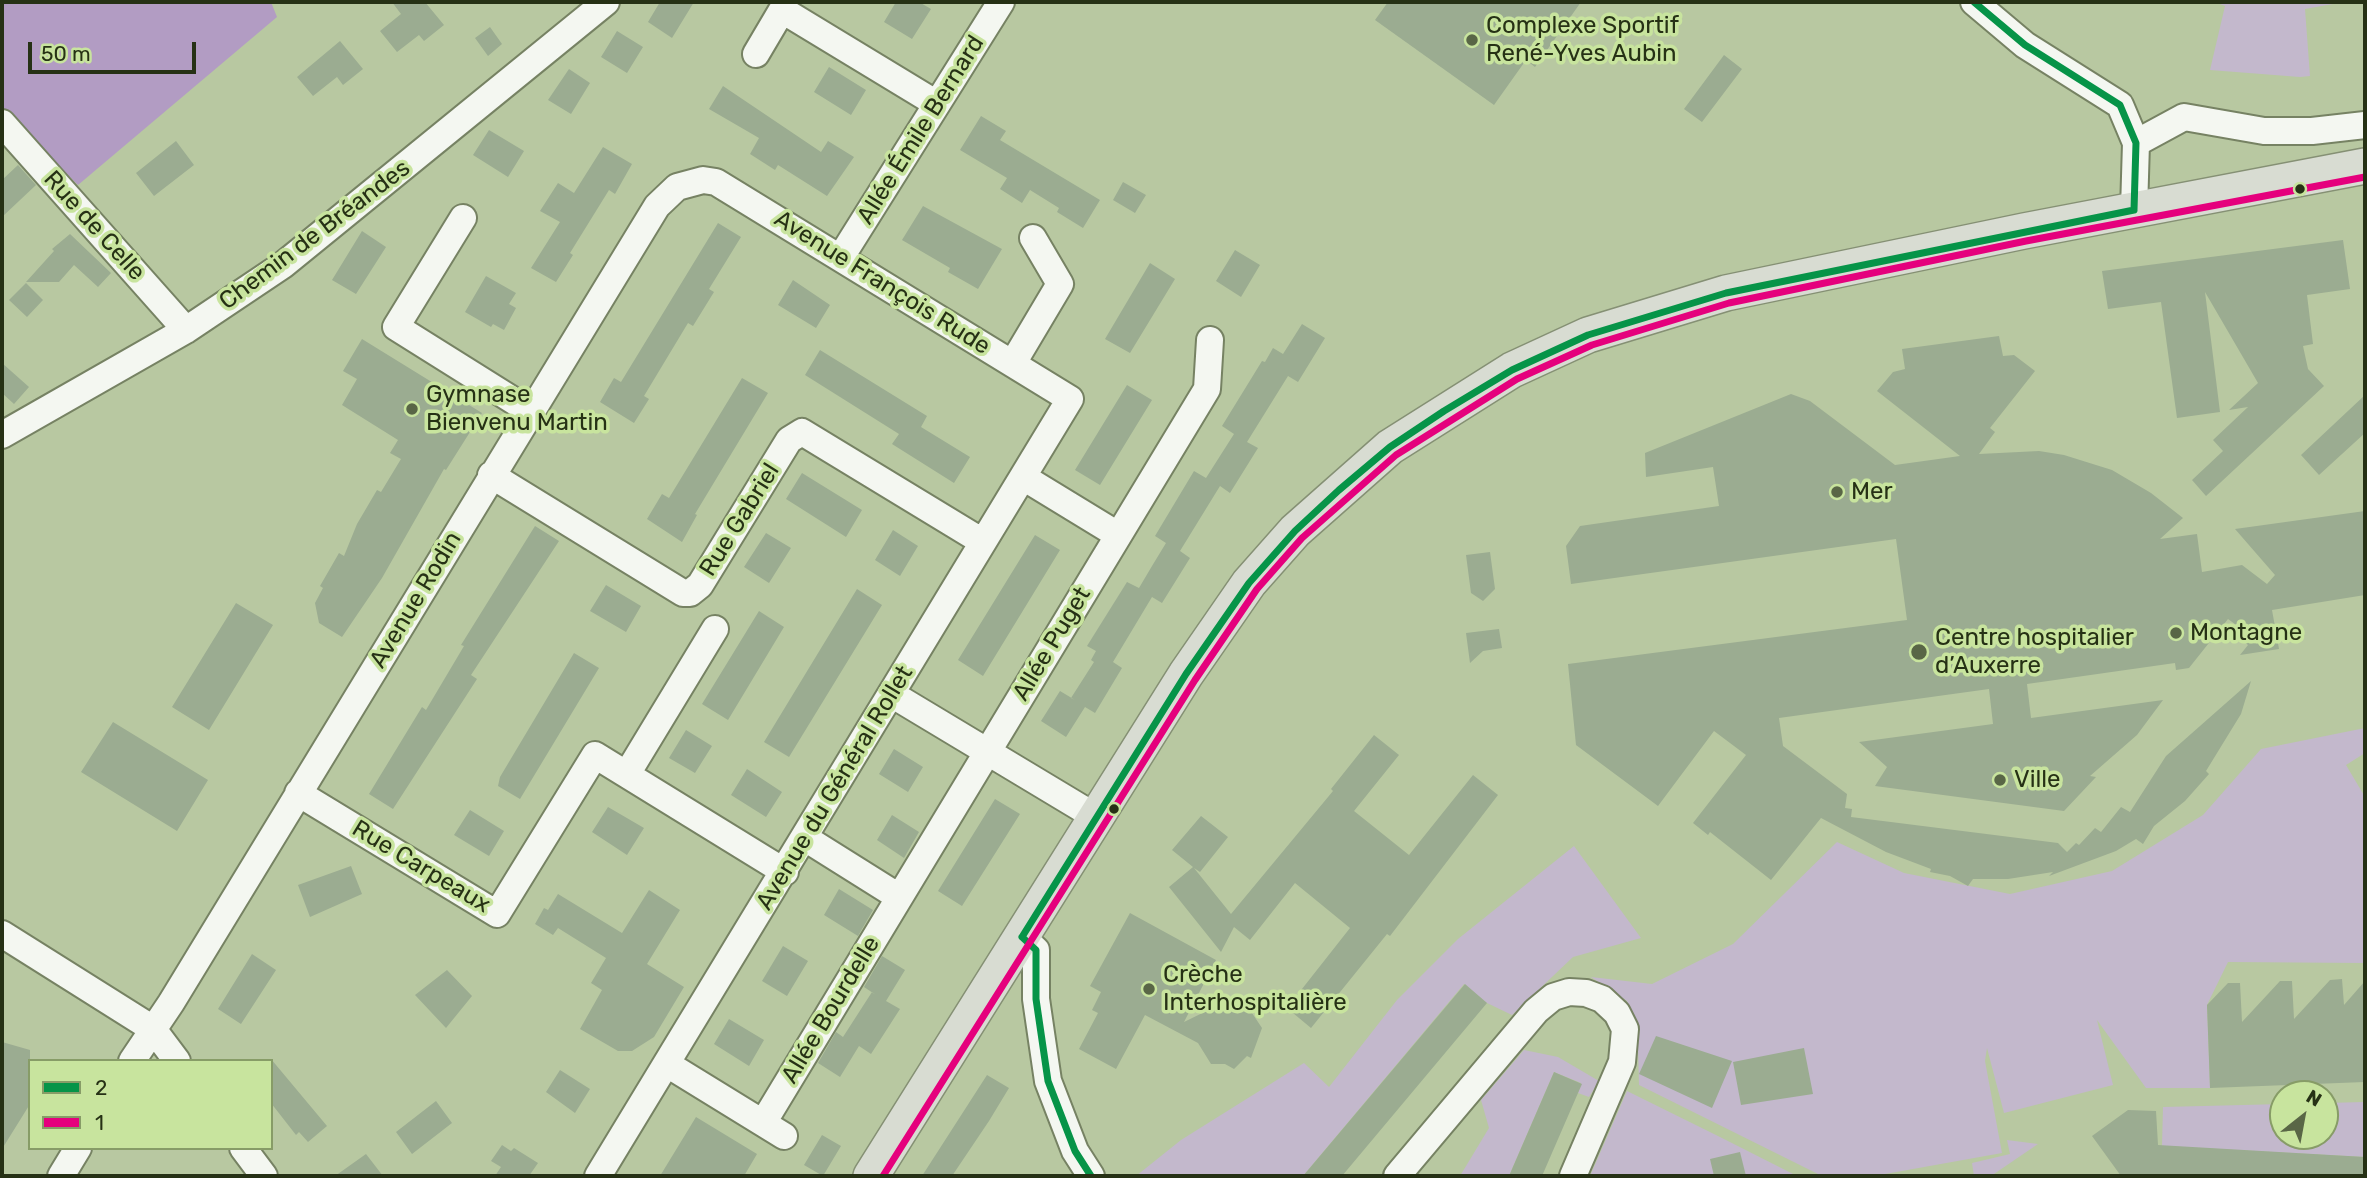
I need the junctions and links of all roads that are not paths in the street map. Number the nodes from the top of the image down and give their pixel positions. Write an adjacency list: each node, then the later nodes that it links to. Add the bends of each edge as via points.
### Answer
1 (606, 2): 15 (street, Chemin de Bréandes, via 283,265)
2 (1001, 2): 5 (street, Allée Émile Bernard)
3 (1974, 2): 8 (street, via 2025,45 2120,105)
4 (756, 54): 5 (street, via 782,10)
5 (937, 104): 14 (street, Allée Émile Bernard)
6 (2, 123): 15 (street, Rue de Celle)
7 (2365, 125): 8 (street, via 2264,131 2184,117)
8 (2136, 143): 11 (street)
9 (2365, 166): 11 (main road)
10 (690, 182): 14 (street, Avenue François Rude, via 703,180 729,188); 19 (street, Avenue Rodin, via 666,195 657,206)
11 (2134, 210): 30 (main road, via 1748,288 1588,335 1512,370 1390,447 1287,540 1215,632)
12 (463, 218): 19 (street, via 396,327)
13 (1033, 238): 17 (street, via 1060,284)
14 (841, 257): 17 (street, Avenue François Rude)
15 (186, 330): 20 (street, Chemin de Bréandes)
16 (1210, 340): 23 (street, Allée Puget, via 1207,389)
17 (1013, 363): 18 (street, Avenue François Rude)
18 (1070, 399): 22 (street, Avenue du Général Rollet)
19 (530, 411): 21 (street, Avenue Rodin)
20 (2, 435)
21 (491, 475): 24 (street, Rue Gabriel, via 683,593 700,585 789,440 802,432); 29 (street, Avenue Rodin)
22 (1023, 477): 23 (street); 24 (street, Avenue du Général Rollet)
23 (1118, 535): 27 (street, Allée Puget)
24 (983, 542): 26 (street, Avenue du Général Rollet)
25 (715, 629): 28 (street)
26 (893, 695): 27 (street); 31 (street, Avenue du Général Rollet)
27 (987, 752): 30 (street); 33 (street, Allée Bourdelle)
28 (626, 774): 29 (street, Rue Carpeaux, via 595,755 498,914); 32 (street, Rue Carpeaux)
29 (298, 793): 36 (street, Avenue Rodin)
30 (1096, 817): 35 (main road)
31 (805, 838): 32 (street, Avenue du Général Rollet); 33 (street)
32 (785, 872): 39 (street, Avenue du Général Rollet)
33 (900, 897): 39 (street, Allée Bourdelle, via 774,1129)
34 (2, 934): 36 (street)
35 (1022, 937): 45 (main road); 46 (street, via 1036,950 1036,999 1048,1081 1074,1151)
36 (153, 1029): 37 (street, Avenue Rodin); 38 (street)
37 (133, 1059)
38 (176, 1059)
39 (667, 1064): 44 (street, Avenue du Général Rollet)
40 (77, 1150): 42 (street)
41 (244, 1150): 43 (street)
42 (61, 1176)
43 (264, 1176)
44 (598, 1176)
45 (871, 1176)
46 (1091, 1176)
47 (1396, 1176): 48 (street, via 1536,1011 1553,997 1569,992 1602,999 1625,1029 1625,1046)
48 (1573, 1176)

